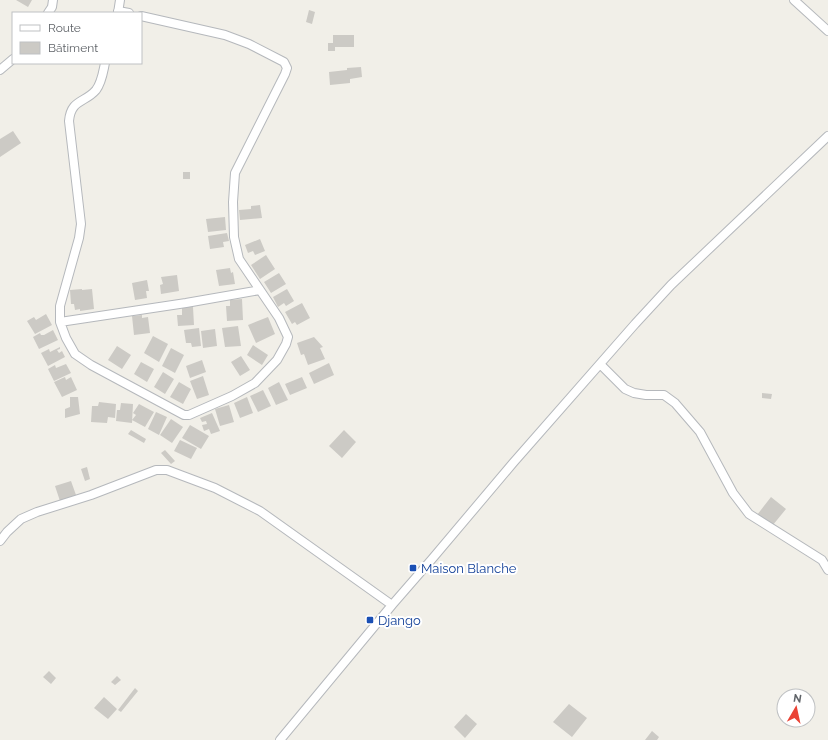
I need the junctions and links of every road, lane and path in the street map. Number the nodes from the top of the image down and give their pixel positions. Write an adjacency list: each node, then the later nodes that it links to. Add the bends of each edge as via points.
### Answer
1 (53, 0): 4 (street)
2 (120, 0): 5 (street)
3 (794, 0): 7 (street)
4 (49, 12)
5 (118, 12)
6 (142, 16): 12 (street, via 225,35 284,62 287,68 239,162 233,184 234,237 237,252)
7 (828, 31)
8 (12, 60): 10 (street)
9 (106, 64): 13 (street, via 96,90 74,106 70,113 81,224 80,238 60,306)
10 (0, 70)
11 (828, 136): 14 (street, via 671,285)
12 (260, 290): 13 (street); 13 (street, via 288,337 277,360 255,383 189,415 184,415 75,354)
13 (60, 322)
14 (600, 364): 16 (street, via 625,389 646,395 664,395 675,403 700,432 733,494 750,514 822,560); 17 (street)
15 (0, 541): 17 (street, via 21,519 37,512 156,470 166,470 215,488 260,511)
16 (828, 570)
17 (392, 605): 18 (street)
18 (280, 740)

